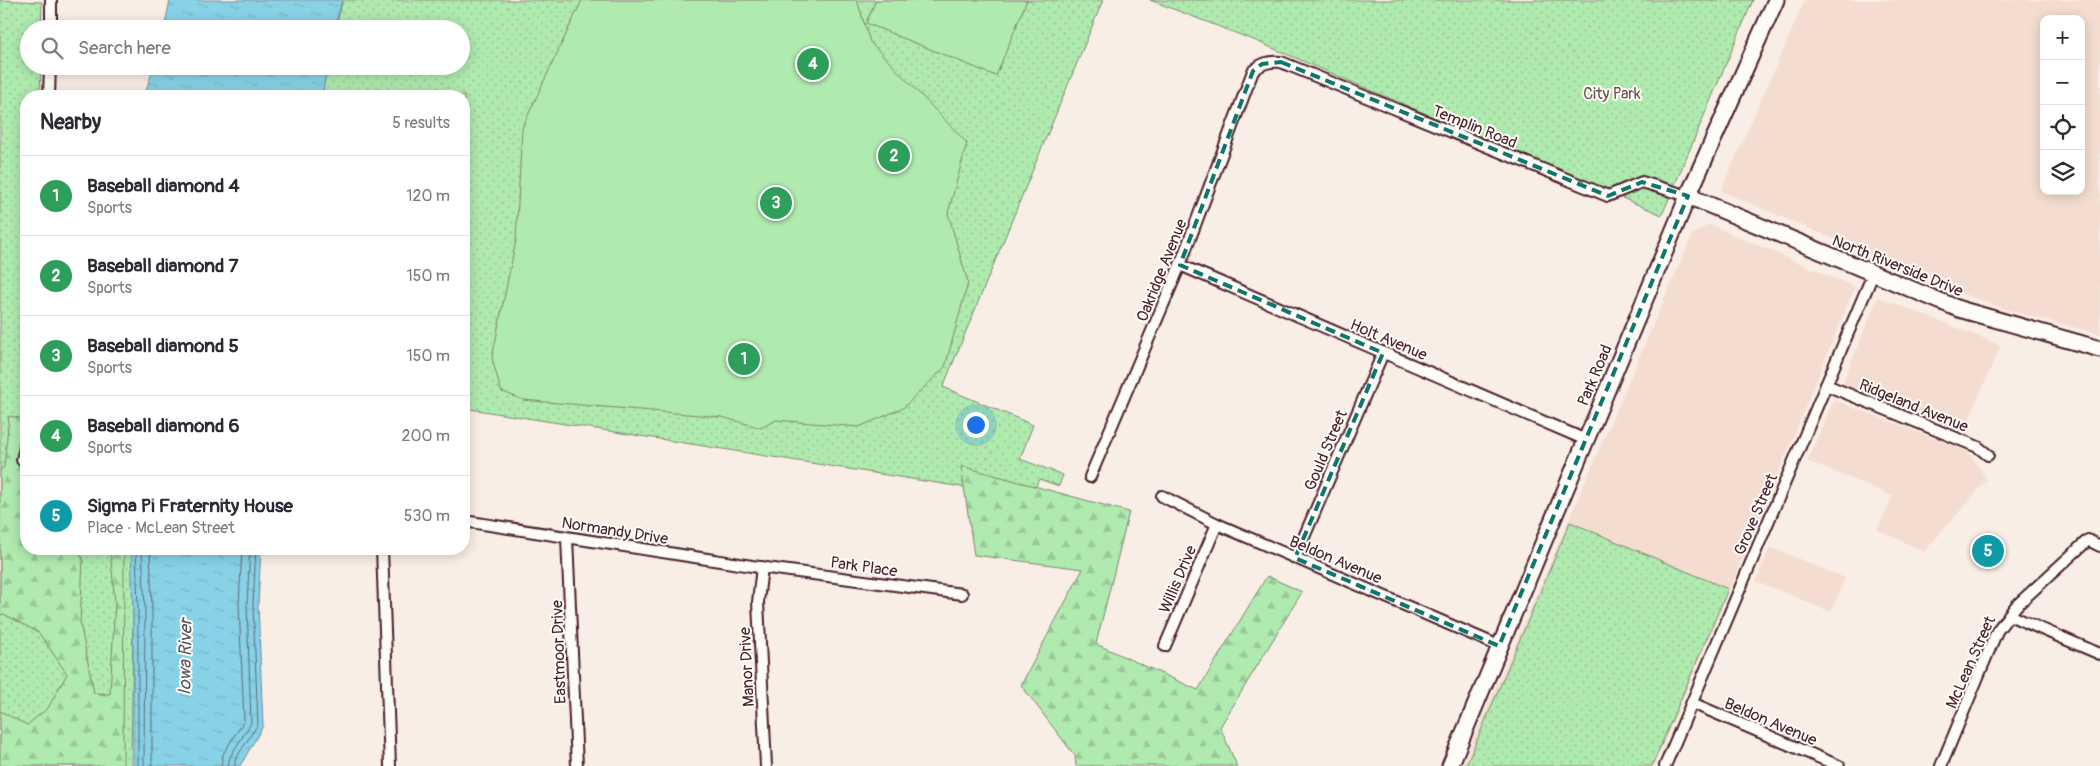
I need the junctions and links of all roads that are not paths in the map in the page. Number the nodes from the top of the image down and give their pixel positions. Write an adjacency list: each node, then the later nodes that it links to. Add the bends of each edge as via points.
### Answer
1 (51, 0): 3 (street)
2 (1776, 0): 7 (street, Park Road)
3 (51, 20)
4 (1253, 72): 7 (street, Templin Road, via 1262,64 1281,62 1608,196 1642,182); 8 (street, Oakridge Avenue)
5 (50, 75): 6 (street)
6 (49, 90)
7 (1688, 196): 9 (street, North Riverside Drive); 13 (street, Park Road)
8 (1180, 265): 11 (street, Holt Avenue); 15 (street, Oakridge Avenue)
9 (1873, 274): 10 (street, North Riverside Drive, via 1959,309); 12 (street, Grove Street)
10 (2100, 349)
11 (1383, 353): 13 (street, Holt Avenue); 22 (street, Gould Street)
12 (1826, 385): 14 (street, Ridgeland Avenue, via 1978,447); 29 (street, Grove Street)
13 (1586, 440): 27 (street, Park Road)
14 (1988, 455)
15 (1090, 477)
16 (1162, 496): 18 (street, Beldon Avenue)
17 (470, 522): 19 (street, Normandy Drive)
18 (1217, 524): 22 (street, Beldon Avenue); 26 (street, Willis Drive)
19 (567, 538): 23 (street, Normandy Drive); 31 (street, Eastmoor Drive)
20 (2100, 546): 25 (street, McLean Street, via 2088,540)
21 (382, 555): 30 (street)
22 (1295, 558): 27 (street, Beldon Avenue)
23 (762, 567): 24 (street, Park Place); 32 (street, Manor Drive, via 758,602)
24 (962, 594)
25 (2008, 614): 28 (street); 36 (street, McLean Street)
26 (1165, 646)
27 (1499, 646): 33 (street, Park Road)
28 (2100, 654)
29 (1692, 703): 34 (street, Grove Street); 35 (street, Beldon Avenue)
30 (390, 766)
31 (577, 766)
32 (766, 766)
33 (1450, 766)
34 (1665, 766)
35 (1839, 766)
36 (1941, 766)

